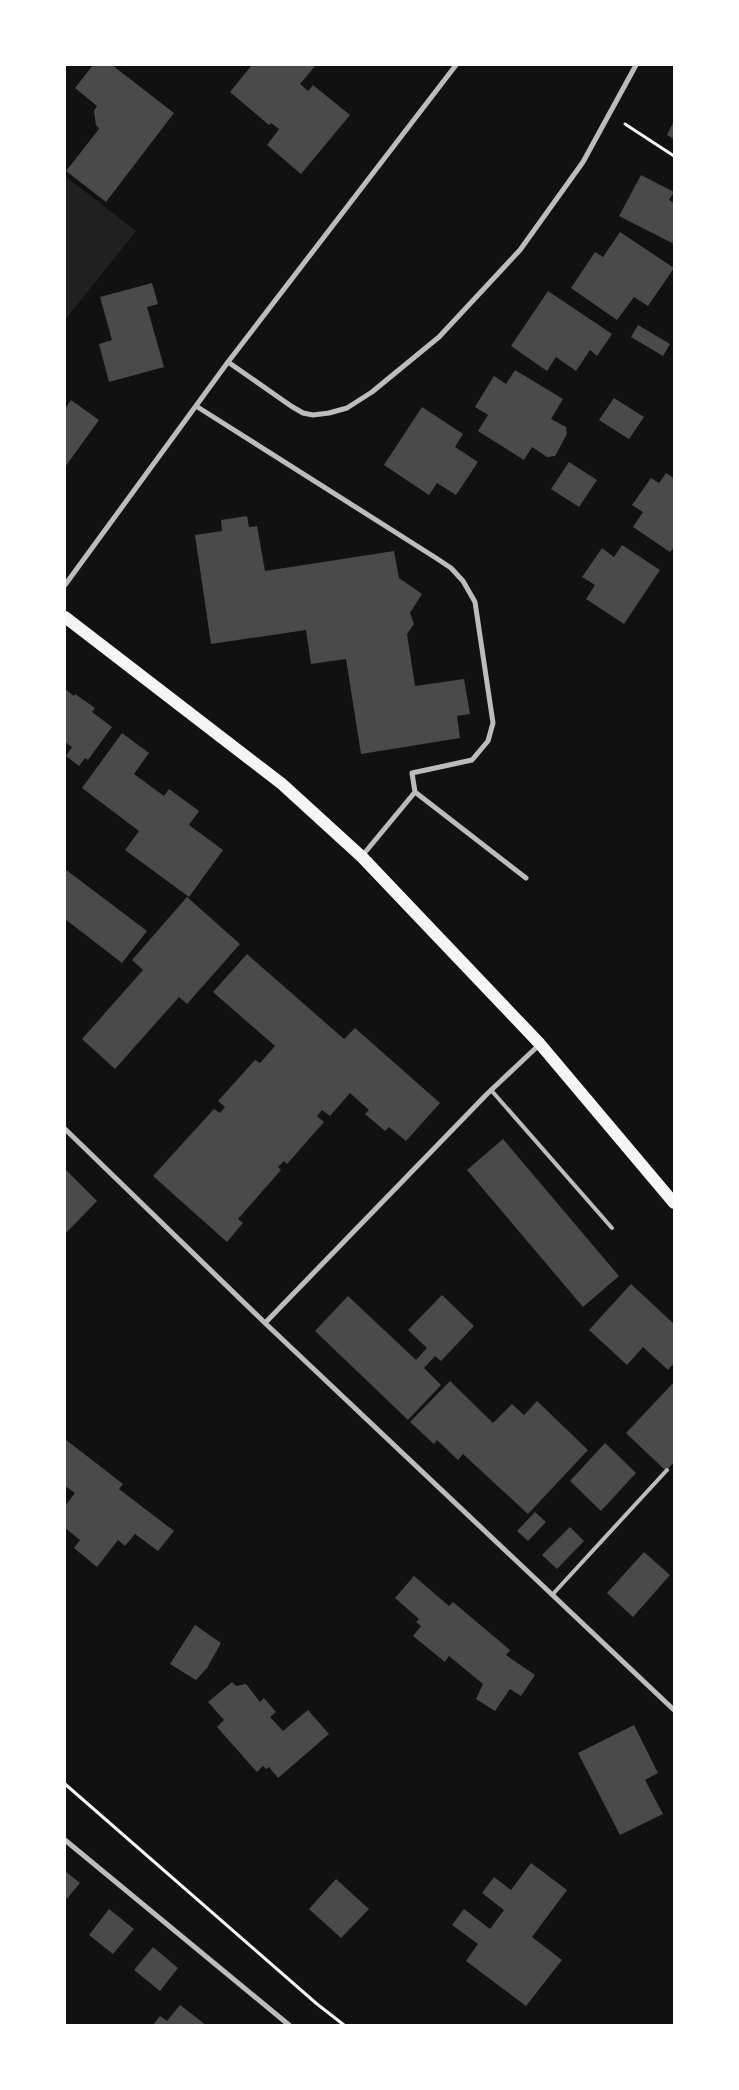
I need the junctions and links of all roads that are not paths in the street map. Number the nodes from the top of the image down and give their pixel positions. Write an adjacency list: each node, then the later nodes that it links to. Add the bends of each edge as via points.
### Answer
1 (456, 65): 3 (street)
2 (636, 65): 3 (street, via 584,162 520,250 439,337 372,392 347,408 313,415 291,406)
3 (228, 362): 4 (street)
4 (196, 406): 5 (street); 7 (street, via 436,558 463,581 475,602 493,723 488,741 472,760 412,773)
5 (65, 585)
6 (65, 617): 8 (main road, via 282,784)
7 (415, 792): 8 (street); 9 (street)
8 (362, 857): 10 (main road)
9 (526, 878)
10 (540, 1044): 11 (street); 13 (main road)
11 (492, 1090): 14 (lane); 15 (street)
12 (65, 1129): 15 (street)
13 (674, 1203)
14 (612, 1228)
15 (265, 1323): 17 (street)
16 (667, 1470): 17 (lane)
17 (552, 1594): 18 (street)
18 (674, 1710)
19 (65, 1840): 20 (street)
20 (289, 2025)

